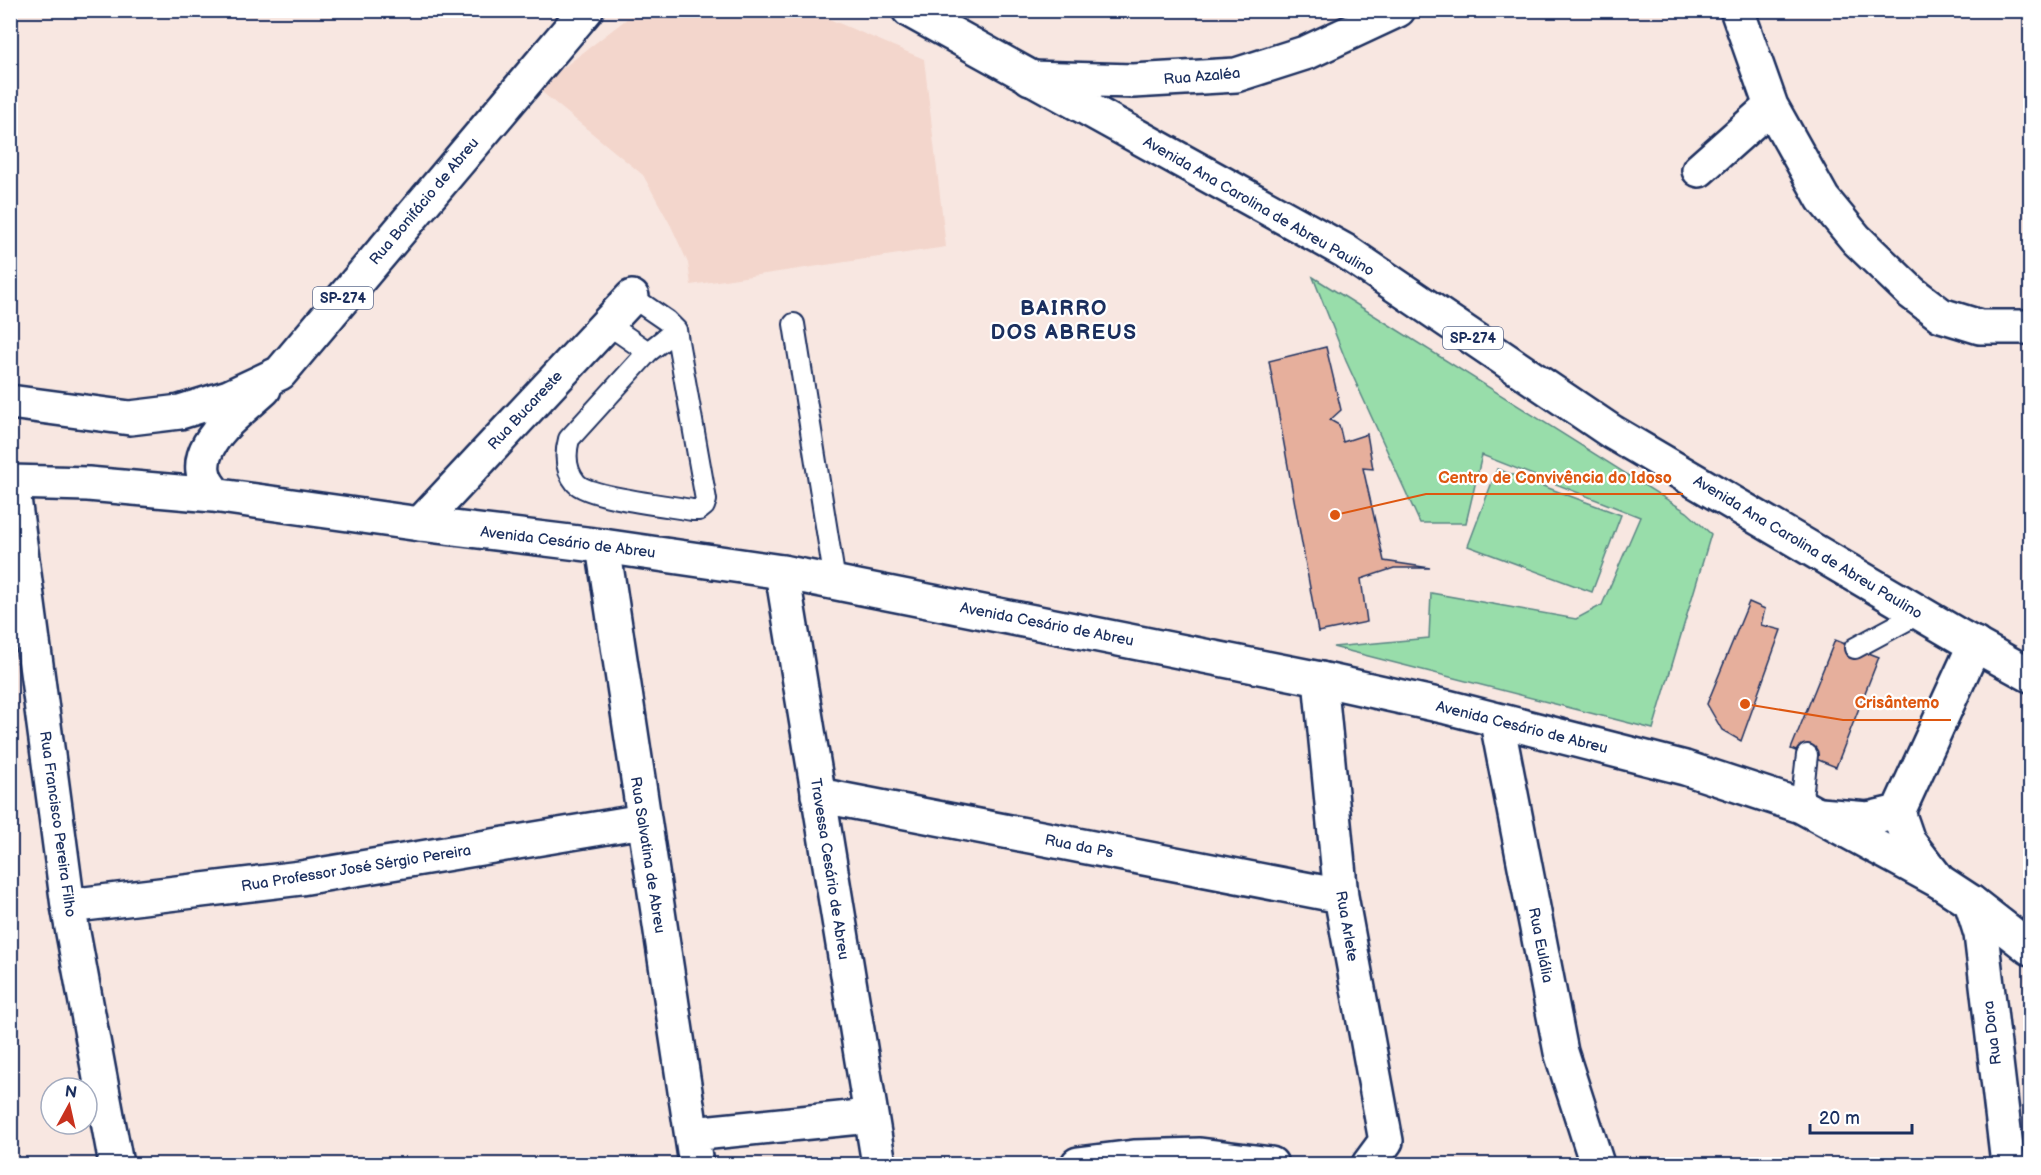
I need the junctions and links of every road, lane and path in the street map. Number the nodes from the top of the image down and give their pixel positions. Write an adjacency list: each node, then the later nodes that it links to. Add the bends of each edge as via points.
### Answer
1 (586, 10): 14 (street, Rua Bonifácio de Abreu / SP-274)
2 (909, 10): 5 (street, Avenida Ana Carolina de Abreu Paulino / SP-274)
3 (1398, 10): 5 (street, Rua Azaléa, via 1308,52 1236,75 1133,81)
4 (1737, 10): 6 (street)
5 (1030, 78): 22 (street, Avenida Ana Carolina de Abreu Paulino / SP-274, via 1345,251 1612,432)
6 (1770, 106): 7 (street); 11 (street, via 1823,200 1856,239 1912,293 1941,315 1980,327)
7 (1699, 170)
8 (632, 297): 9 (street, Rua Bucareste); 12 (lane)
9 (606, 323): 13 (lane); 18 (street, Rua Bucareste)
10 (794, 324): 21 (lane)
11 (2031, 327)
12 (676, 330): 13 (lane); 13 (lane, via 706,500 699,510 593,493 577,484 568,471 565,453 569,439)
13 (648, 352)
14 (280, 373): 15 (street, Rua Bonifácio de Abreu / SP-274, via 229,397 180,412 130,418); 17 (street, via 210,440 203,472 205,484)
15 (10, 402)
16 (11, 483): 17 (street, Avenida Cesário de Abreu, via 88,484); 36 (street, Rua Francisco Pereira Filho)
17 (217, 495): 18 (street, Avenida Cesário de Abreu)
18 (420, 524): 19 (street, Avenida Cesário de Abreu)
19 (603, 546): 20 (street, Avenida Cesário de Abreu); 32 (street, Rua Salvatina de Abreu)
20 (782, 573): 21 (street, Avenida Cesário de Abreu); 29 (street, Travessa Cesário de Abreu)
21 (835, 582): 26 (street, Avenida Cesário de Abreu)
22 (1920, 613): 23 (street, Avenida Ana Carolina de Abreu Paulino / SP-274); 24 (lane)
23 (1975, 644): 25 (street, Avenida Ana Carolina de Abreu Paulino / SP-274); 31 (street)
24 (1855, 648)
25 (2031, 675)
26 (1320, 679): 27 (street, Avenida Cesário de Abreu); 34 (street, Rua Arlete)
27 (1497, 722): 30 (street, Avenida Cesário de Abreu, via 1685,768); 45 (street, Rua Eulália, via 1562,1052)
28 (1807, 755): 30 (lane)
29 (818, 795): 34 (street, Rua da Ps); 38 (street, Travessa Cesário de Abreu)
30 (1811, 810): 31 (street, via 1869,819); 33 (street, Avenida Cesário de Abreu)
31 (1899, 813): 33 (street, via 1908,841)
32 (643, 821): 36 (street, Rua Professor José Sérgio Pereira, via 301,878); 39 (street, Rua Salvatina de Abreu)
33 (1939, 881): 35 (street, Avenida Cesário de Abreu)
34 (1341, 896): 44 (street, Rua Arlete, via 1386,1141)
35 (1971, 902): 37 (street, Avenida Cesário de Abreu); 46 (street, Rua Dora, via 1981,934)
36 (68, 906): 40 (street, Rua Francisco Pereira Filho)
37 (2031, 948)
38 (870, 1116): 39 (street); 41 (street, Travessa Cesário de Abreu)
39 (694, 1149)
40 (116, 1164)
41 (879, 1164)
42 (1078, 1164): 43 (street, via 1200,1155)
43 (1270, 1164)
44 (1369, 1164)
45 (1597, 1164)
46 (2008, 1164)

